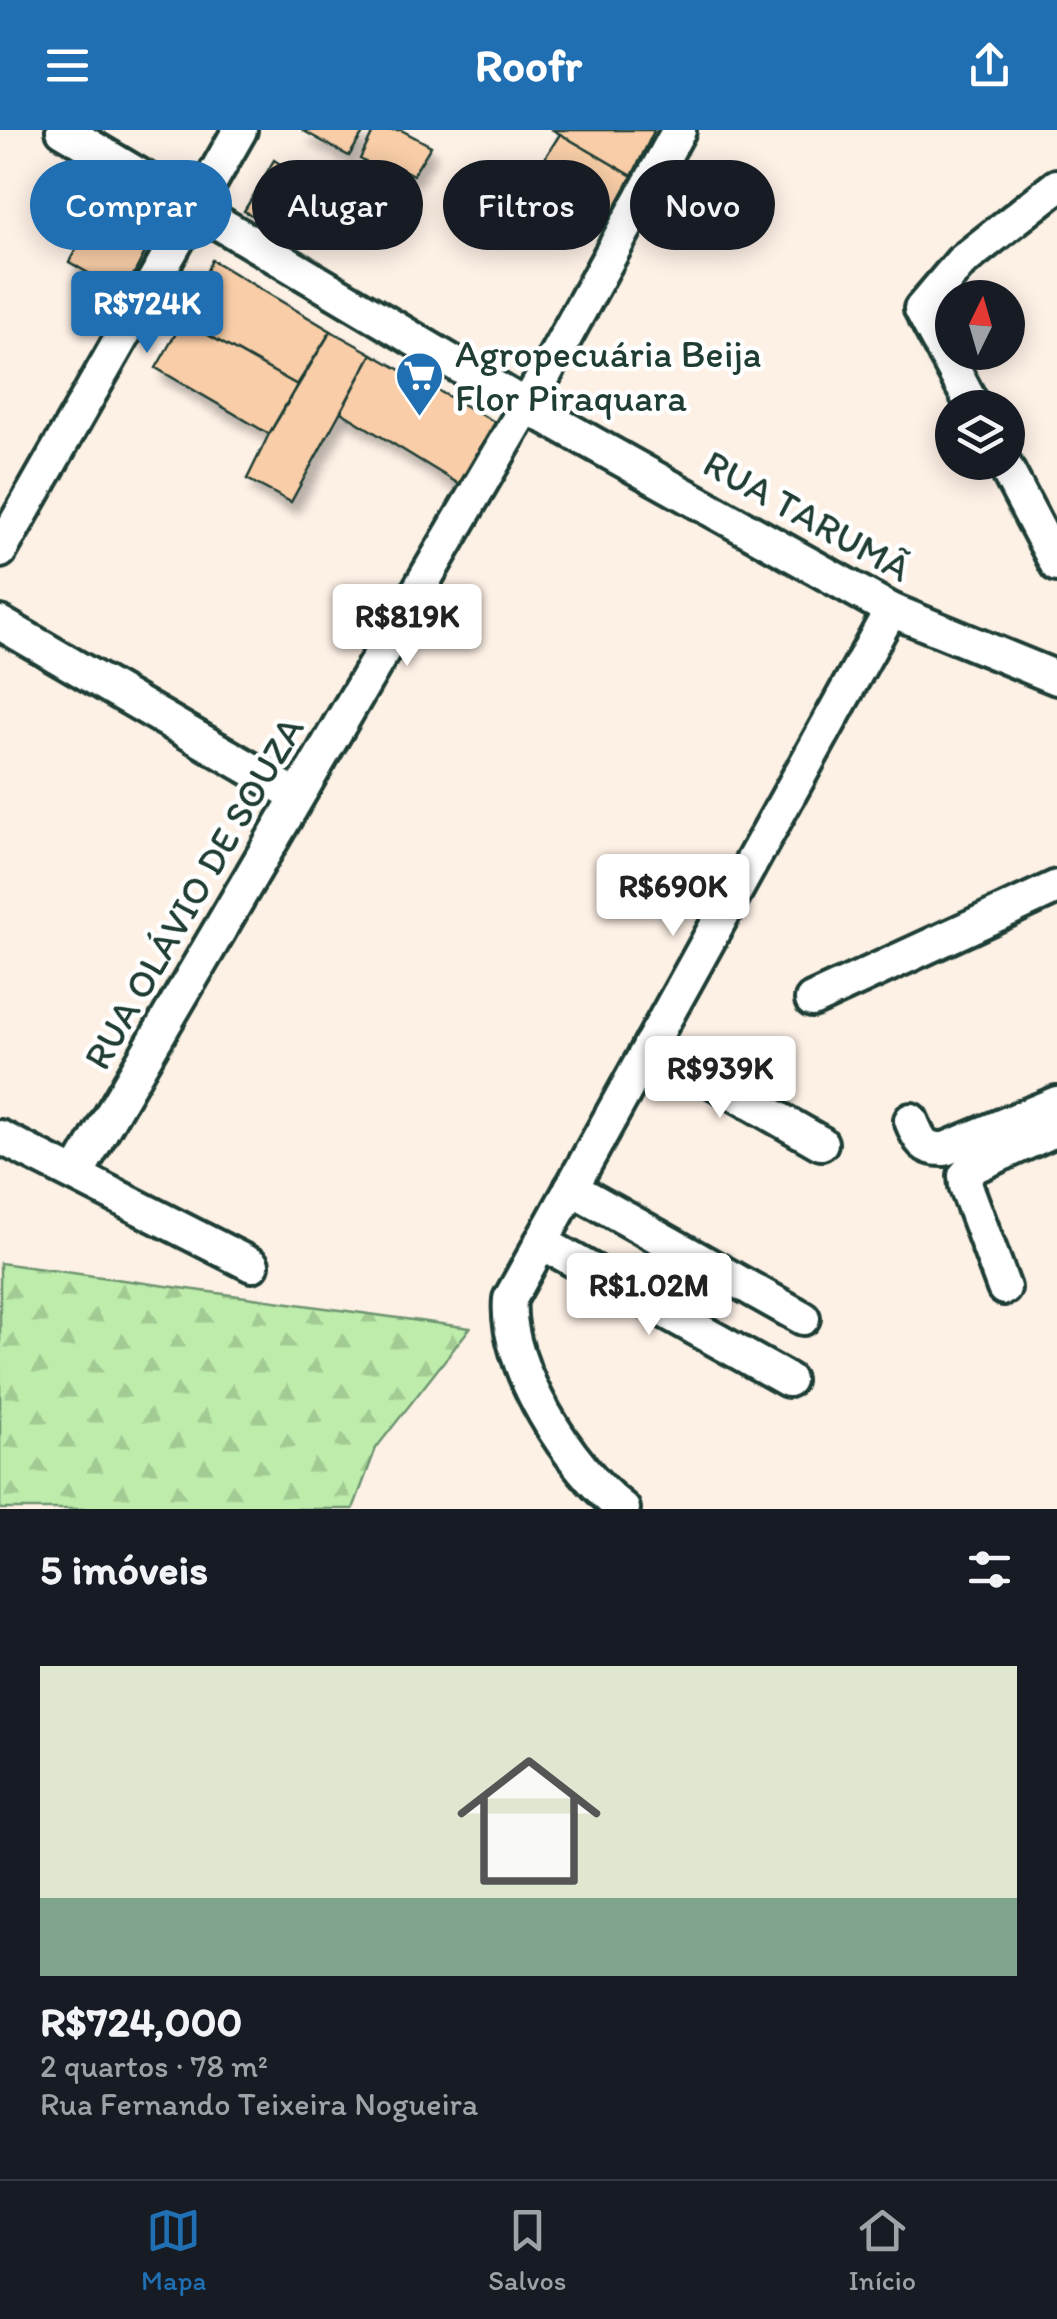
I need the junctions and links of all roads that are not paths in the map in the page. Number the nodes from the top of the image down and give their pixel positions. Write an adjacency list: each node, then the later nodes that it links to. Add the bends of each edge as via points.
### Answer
1 (63, 130): 4 (street, RUA TARUMÃ)
2 (240, 130): 5 (street)
3 (679, 130): 10 (street, RUA OLÁVIO DE SOUZA)
4 (114, 160)
5 (223, 160)
6 (1057, 186): 9 (street, via 962,262 922,309)
7 (232, 230): 10 (street, RUA TARUMÃ)
8 (171, 250): 12 (street)
9 (965, 390)
10 (526, 406): 14 (street, RUA TARUMÃ); 17 (street, RUA OLÁVIO DE SOUZA)
11 (1012, 480): 13 (street)
12 (0, 550)
13 (1057, 565)
14 (891, 610): 16 (street, RUA TARUMÃ); 20 (street)
15 (0, 624): 17 (street)
16 (1057, 678)
17 (296, 796): 26 (street, RUA OLÁVIO DE SOUZA)
18 (1057, 886): 19 (street)
19 (812, 1000)
20 (650, 1045): 25 (street); 27 (street)
21 (1057, 1103): 22 (street, via 945,1149 921,1144)
22 (911, 1120)
23 (1057, 1129): 30 (street, via 965,1176)
24 (0, 1137): 26 (street)
25 (821, 1143)
26 (76, 1175): 29 (street)
27 (571, 1188): 28 (street); 31 (street)
28 (541, 1242): 32 (street); 33 (street, via 510,1299 519,1361 543,1412)
29 (252, 1265)
30 (1004, 1288)
31 (803, 1318)
32 (788, 1380)
33 (623, 1509)

